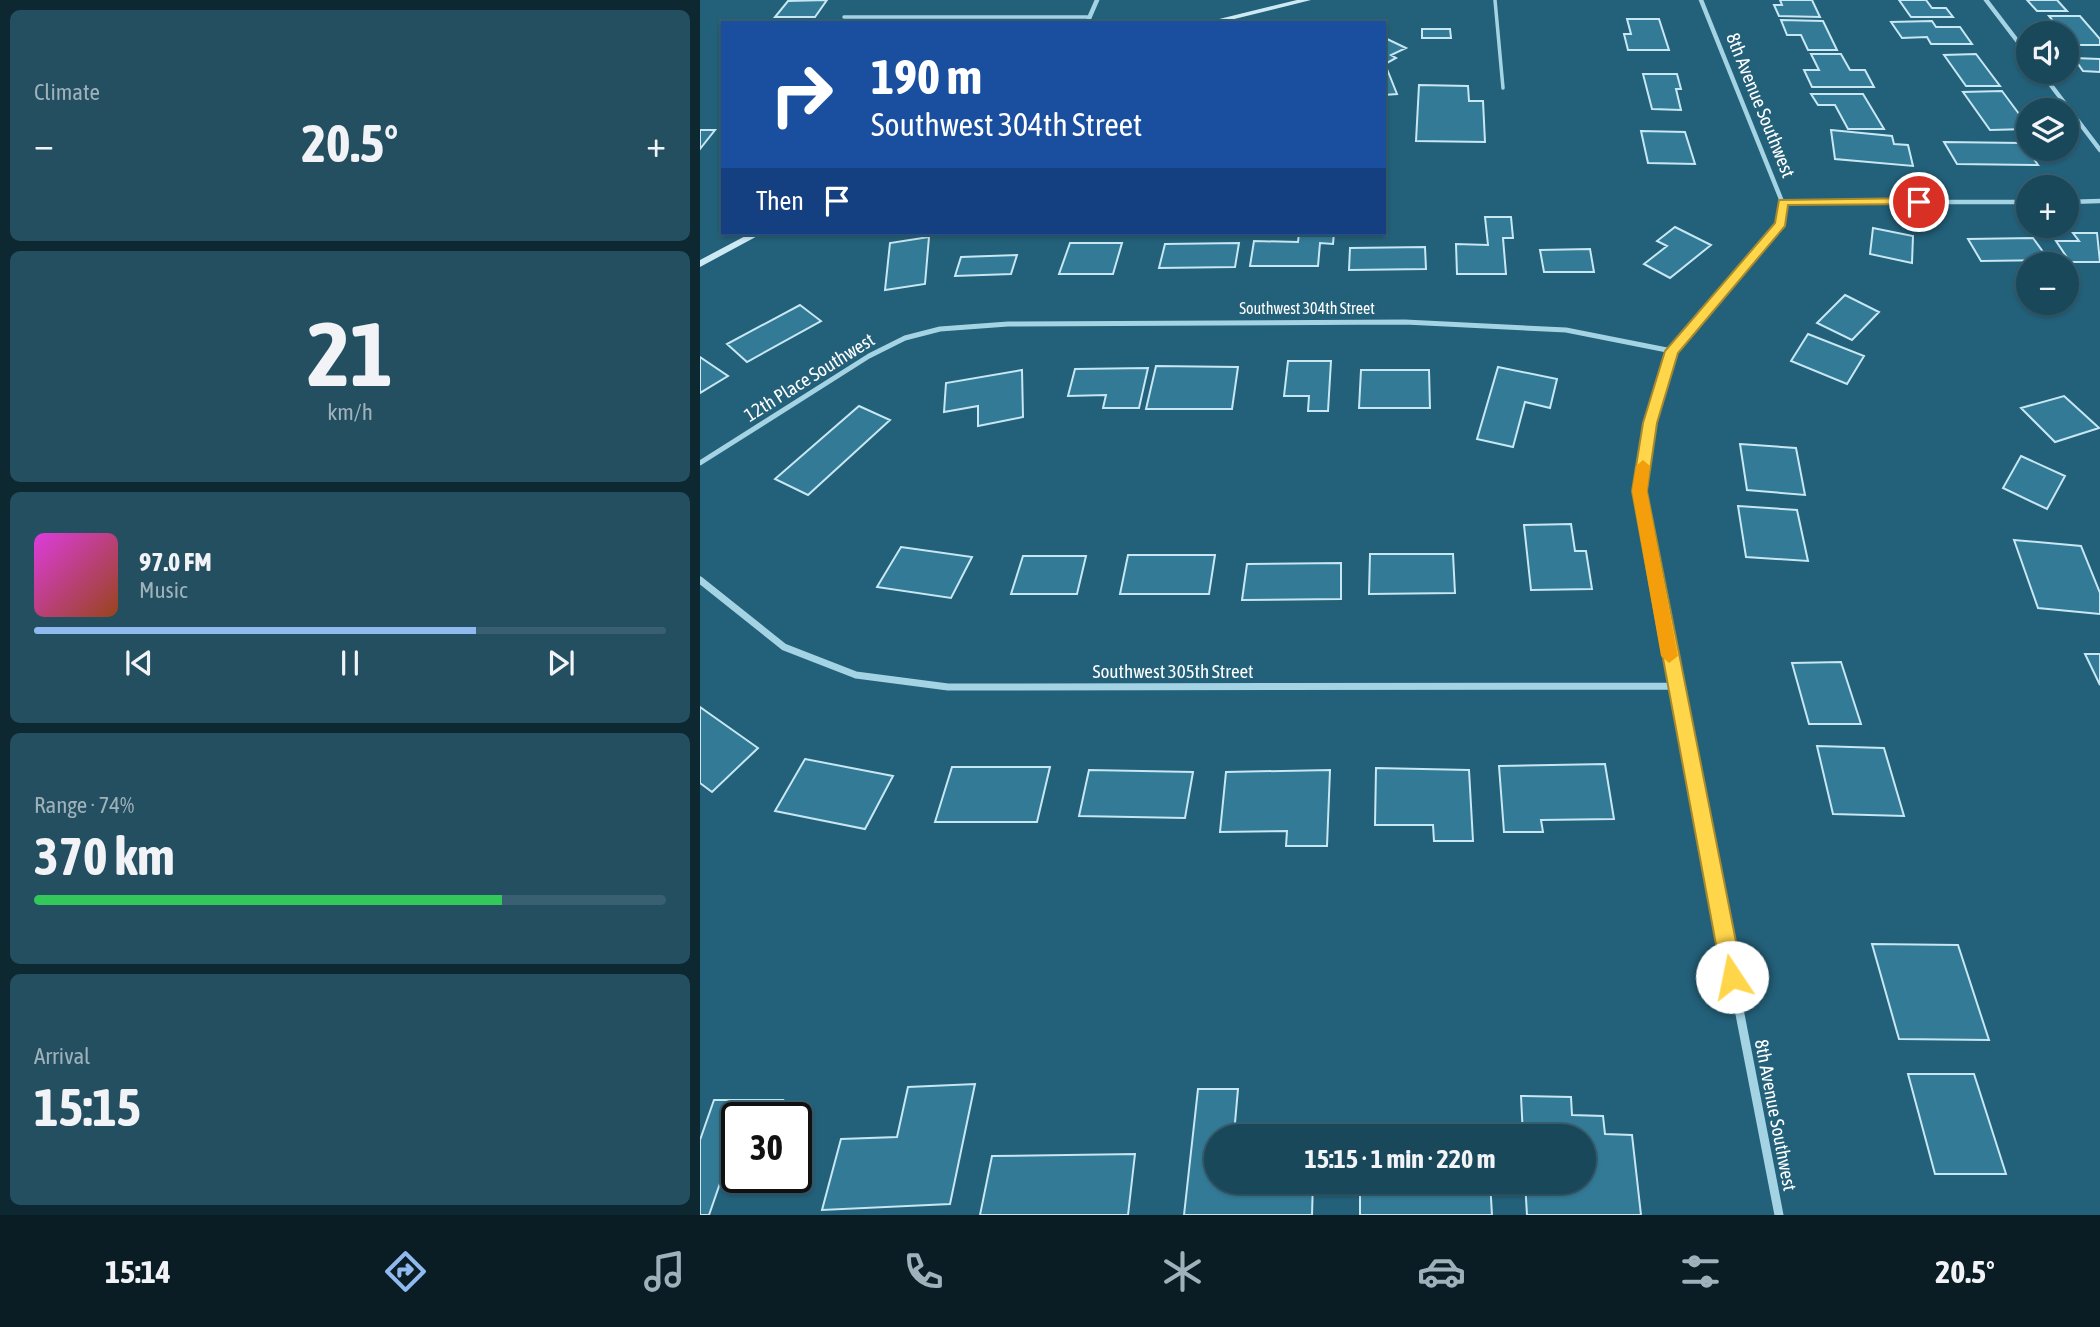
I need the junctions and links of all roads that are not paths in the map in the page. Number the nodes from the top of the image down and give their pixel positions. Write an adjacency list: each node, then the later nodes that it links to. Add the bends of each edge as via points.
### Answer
1 (1097, 0): 7 (street)
2 (1307, 0): 9 (main road)
3 (1495, 0): 12 (lane)
4 (1701, 0): 15 (street, 8th Avenue Southwest)
5 (1986, 0): 10 (street)
6 (844, 17): 7 (lane)
7 (1090, 17): 8 (street)
8 (1088, 21)
9 (1216, 21)
10 (2016, 39)
11 (2049, 84): 13 (street)
12 (1503, 88)
13 (2100, 150)
14 (2100, 201): 17 (street)
15 (1783, 202): 16 (street); 21 (street, 8th Avenue Southwest, via 1781,224)
16 (2016, 202)
17 (2079, 202)
18 (754, 235): 19 (main road)
19 (700, 264)
20 (940, 329): 21 (street, Southwest 304th Street, via 1008,324 1405,322 1566,330); 22 (street, 12th Place Southwest, via 905,338 869,356)
21 (1672, 351): 24 (street, 8th Avenue Southwest, via 1650,423 1639,491)
22 (700, 463)
23 (700, 580): 24 (street, Southwest 305th Street, via 784,647 856,675 948,687)
24 (1675, 686): 25 (street, 8th Avenue Southwest)
25 (1779, 1215)

